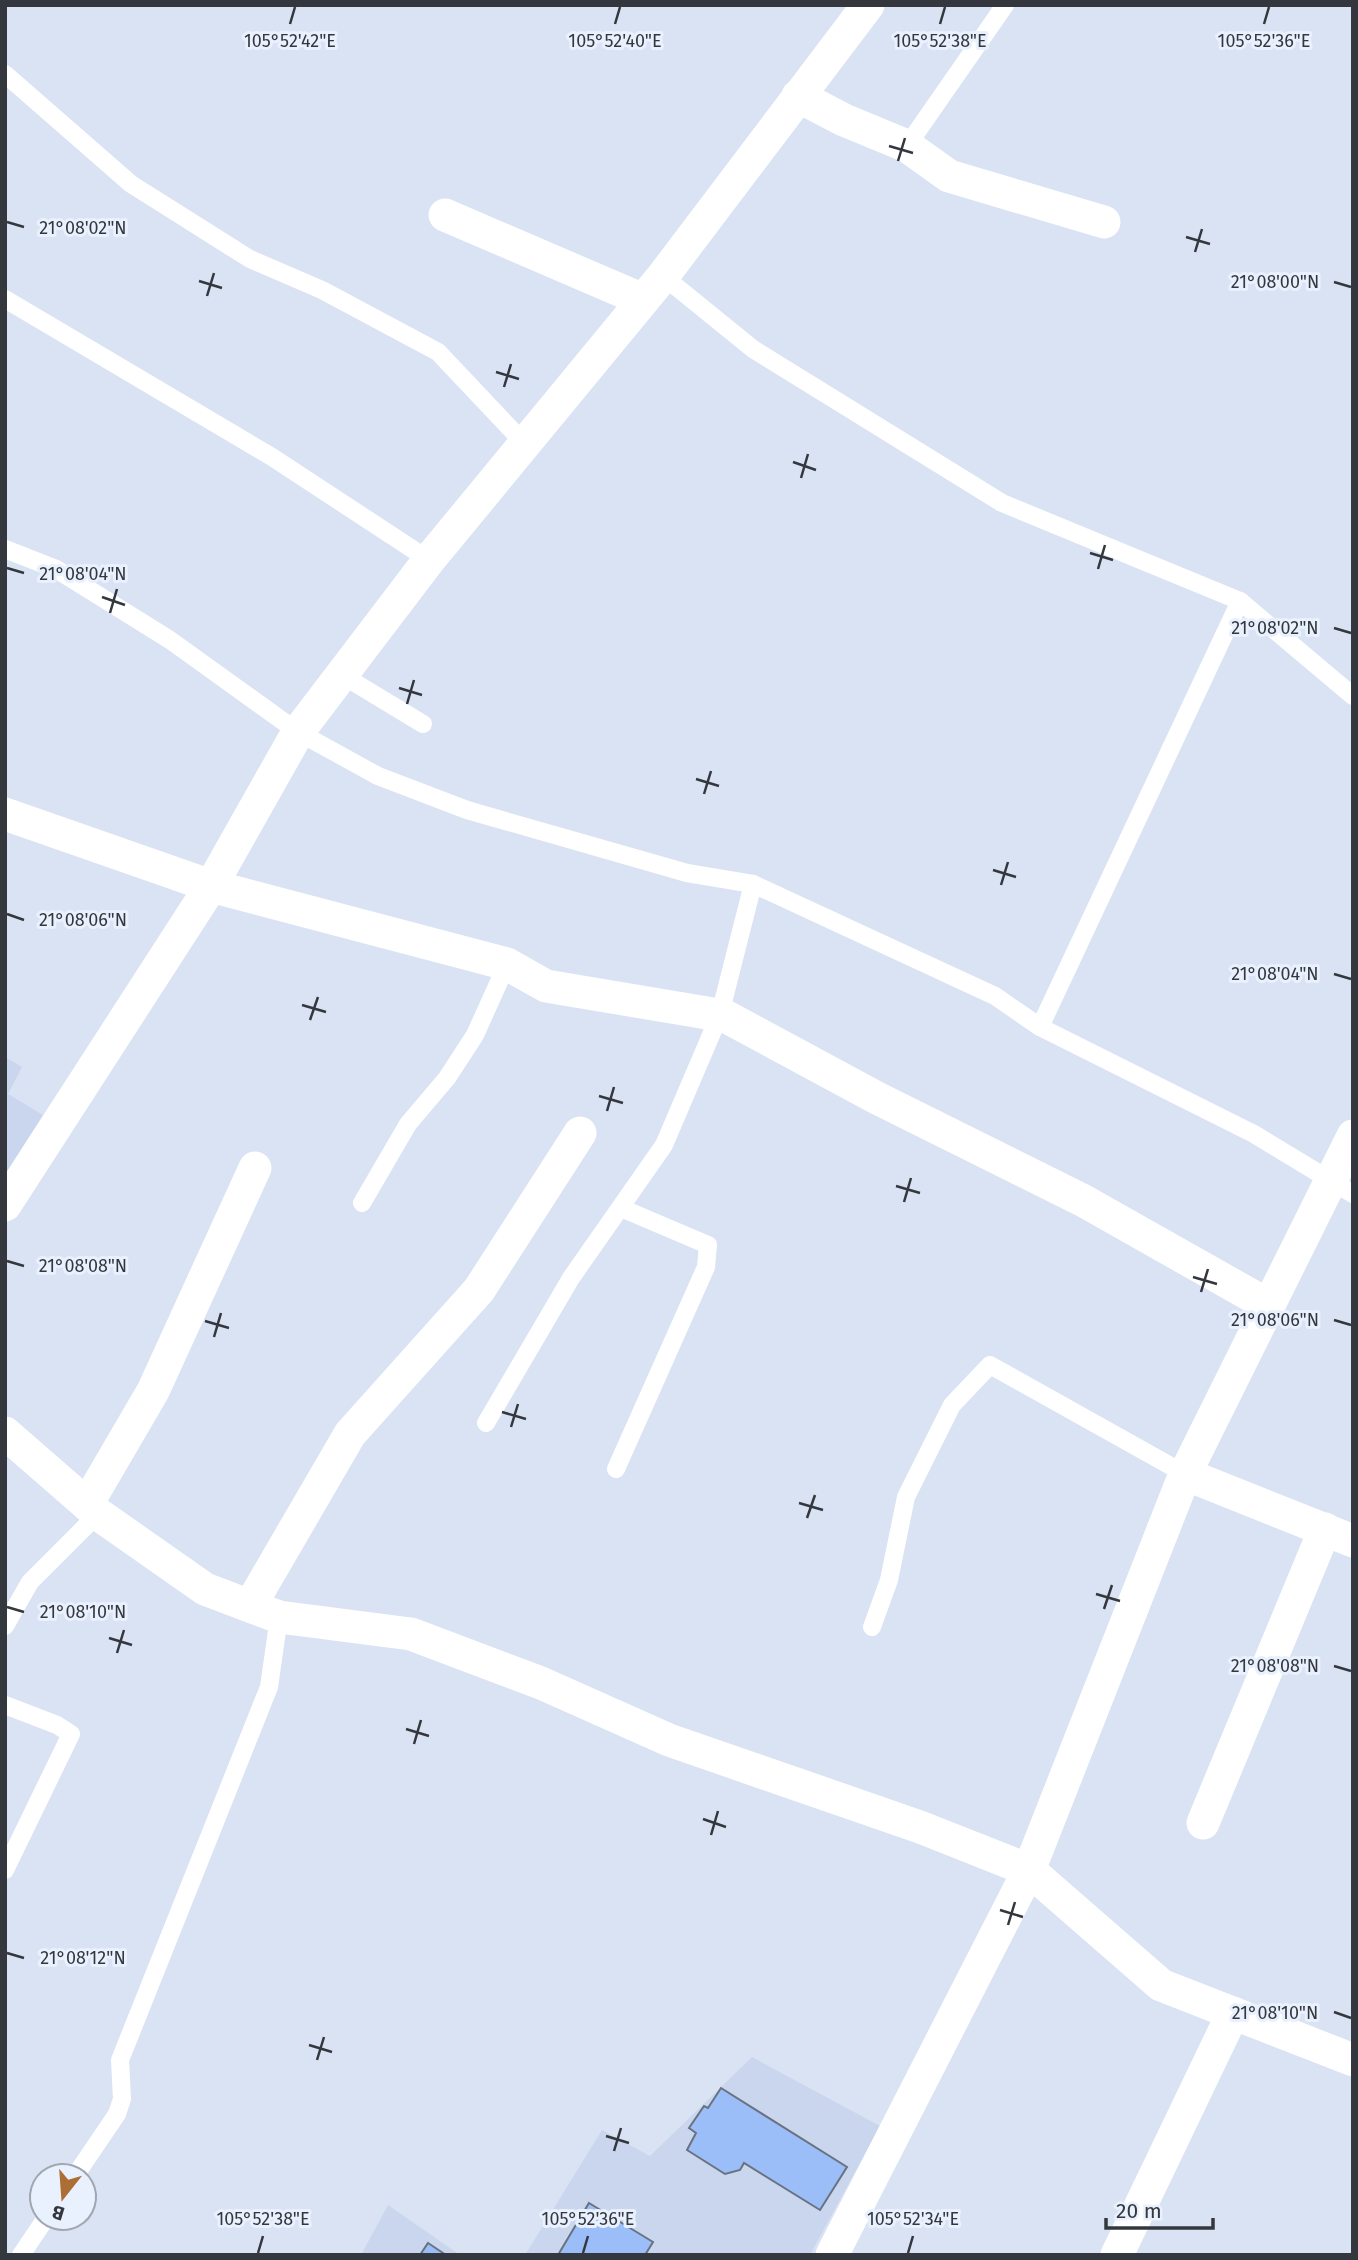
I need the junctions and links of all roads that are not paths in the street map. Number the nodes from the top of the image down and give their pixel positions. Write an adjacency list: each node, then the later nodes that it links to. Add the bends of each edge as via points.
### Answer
1 (868, 5): 4 (street)
2 (1006, 5): 5 (lane)
3 (5, 74): 10 (lane, via 131,184 250,258 322,290 438,352)
4 (798, 96): 5 (street); 8 (street)
5 (907, 146): 7 (street, via 949,176)
6 (445, 215): 8 (street)
7 (1104, 222)
8 (653, 288): 10 (street); 13 (lane, via 1002,503)
9 (5, 299): 12 (lane, via 272,457)
10 (524, 443): 12 (street)
11 (5, 549): 17 (lane, via 56,569 170,640)
12 (429, 559): 14 (street)
13 (1240, 601): 15 (lane); 23 (lane)
14 (342, 675): 16 (lane); 17 (street)
15 (1353, 696)
16 (423, 724)
17 (298, 732): 19 (lane, via 378,776 467,810 687,873); 20 (street)
18 (5, 814): 20 (street)
19 (753, 884): 22 (lane); 23 (lane, via 995,996)
20 (211, 886): 21 (street); 29 (street)
21 (507, 964): 22 (street, via 546,986); 28 (lane, via 475,1035 408,1124)
22 (720, 1014): 30 (lane, via 664,1145); 31 (street, via 1084,1201)
23 (1040, 1027): 27 (lane, via 1254,1134)
24 (580, 1133): 38 (street, via 479,1290 350,1434)
25 (1353, 1136): 27 (street)
26 (255, 1168): 36 (street, via 153,1391)
27 (1341, 1188): 31 (street)
28 (362, 1203)
29 (5, 1205)
30 (621, 1208): 32 (lane, via 571,1278); 34 (lane, via 708,1245 706,1267)
31 (1268, 1305): 35 (street)
32 (486, 1423)
33 (5, 1433): 36 (street)
34 (616, 1469)
35 (1185, 1474): 37 (street); 40 (lane, via 990,1365 952,1405 906,1497 889,1580); 44 (street)
36 (93, 1509): 38 (street, via 205,1589); 39 (lane, via 30,1582)
37 (1339, 1535): 42 (street)
38 (264, 1611): 44 (street, via 411,1634 541,1683 669,1740 920,1826); 47 (lane, via 269,1687 120,2060 122,2099 117,2114)
39 (5, 1626)
40 (872, 1627)
41 (5, 1705): 43 (lane, via 71,1734)
42 (1203, 1824)
43 (5, 1870)
44 (1029, 1870): 45 (street, via 1161,1985); 50 (street)
45 (1233, 2013): 46 (street); 51 (street)
46 (1353, 2060)
47 (84, 2162)
48 (37, 2232): 49 (lane)
49 (21, 2255)
50 (832, 2255)
51 (1117, 2255)

